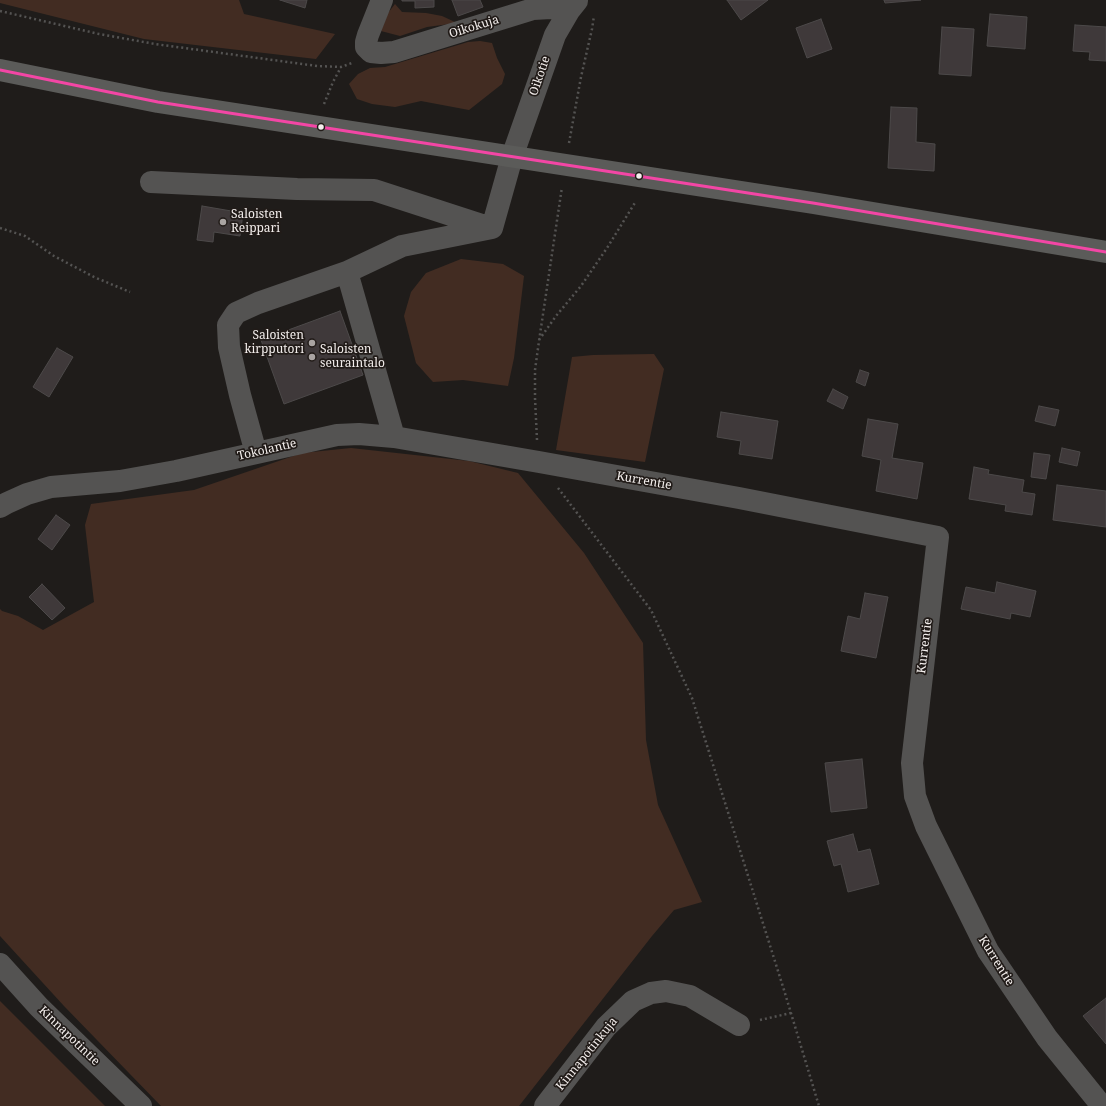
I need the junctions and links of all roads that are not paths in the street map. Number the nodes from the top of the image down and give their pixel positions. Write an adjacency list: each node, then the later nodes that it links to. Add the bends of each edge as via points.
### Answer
1 (382, 0): 2 (street, Oikokuja, via 366,42 366,47 371,52 394,52 532,9)
2 (581, 7): 4 (street, Oikotie, via 555,35)
3 (0, 70): 4 (highway, via 158,102)
4 (512, 157): 6 (street, Oikotie); 7 (highway, via 813,203)
5 (151, 182): 6 (street, via 374,190)
6 (492, 228): 8 (street, via 402,246)
7 (1106, 252)
8 (347, 272): 9 (street); 10 (street, via 258,303 236,313 228,325 229,347)
9 (394, 438): 10 (street, Tokolantie, via 358,434 338,435); 11 (street, Tokolantie)
10 (256, 453): 12 (street, Tokolantie, via 120,481 51,487 27,494)
11 (539, 462): 17 (street, Kurrentie, via 938,537 912,763 915,796 926,826 988,951 1047,1038)
12 (0, 508)
13 (0, 964): 15 (street, Kinnapotintie, via 39,1007)
14 (738, 1026): 16 (street, Kinnapotinkuja, via 690,996 666,991 651,993 632,1001 606,1027)
15 (141, 1106)
16 (545, 1106)
17 (1102, 1106)

